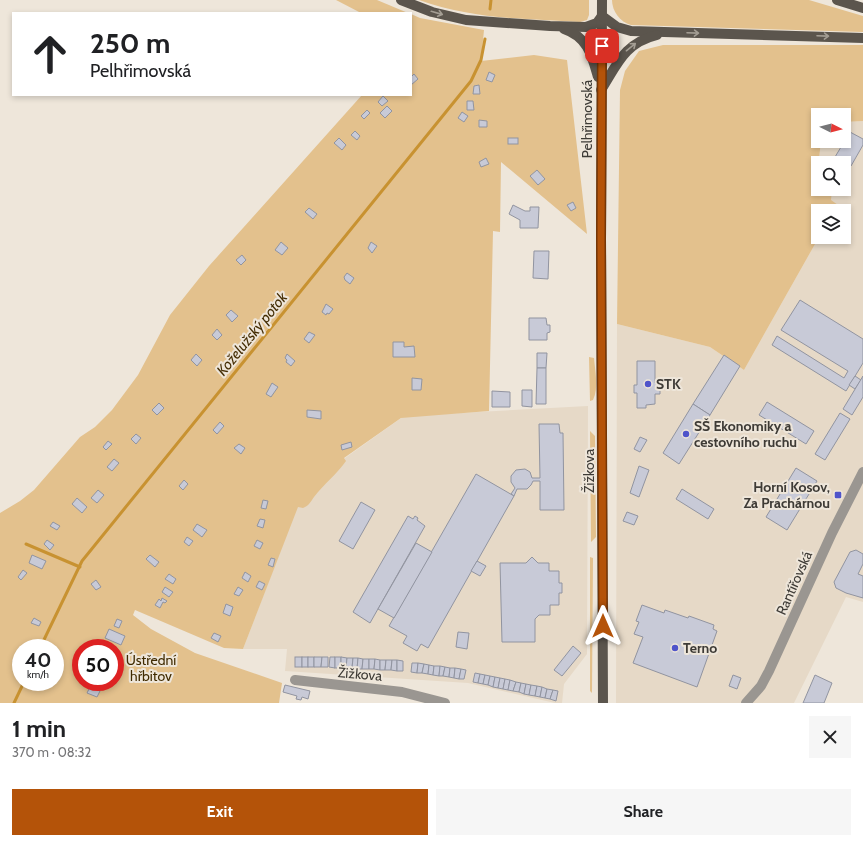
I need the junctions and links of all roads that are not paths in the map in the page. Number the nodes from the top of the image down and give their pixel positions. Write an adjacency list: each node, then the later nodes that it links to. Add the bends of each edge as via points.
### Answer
1 (401, 0): 6 (main road, one-way to 6, via 454,18)
2 (602, 0): 5 (main road, Pelhřimovská)
3 (837, 0): 4 (main road)
4 (863, 8)
5 (602, 16): 6 (main road, via 597,23 586,27); 7 (main road, via 624,29); 9 (main road, Pelhřimovská)
6 (550, 26): 9 (main road, via 571,31 584,40 592,56)
7 (669, 32): 8 (main road, one-way to 8); 9 (main road, one-way to 7, via 620,58 632,45 648,37)
8 (863, 38)
9 (601, 90): 10 (main road, Pelhřimovská)
10 (601, 239): 14 (main road, Žižkova)
11 (863, 472): 15 (street, Rantířovská, via 769,671 761,686)
12 (295, 680): 13 (street, Žižkova, via 330,686 402,692)
13 (445, 703)
14 (603, 703)
15 (746, 703)

